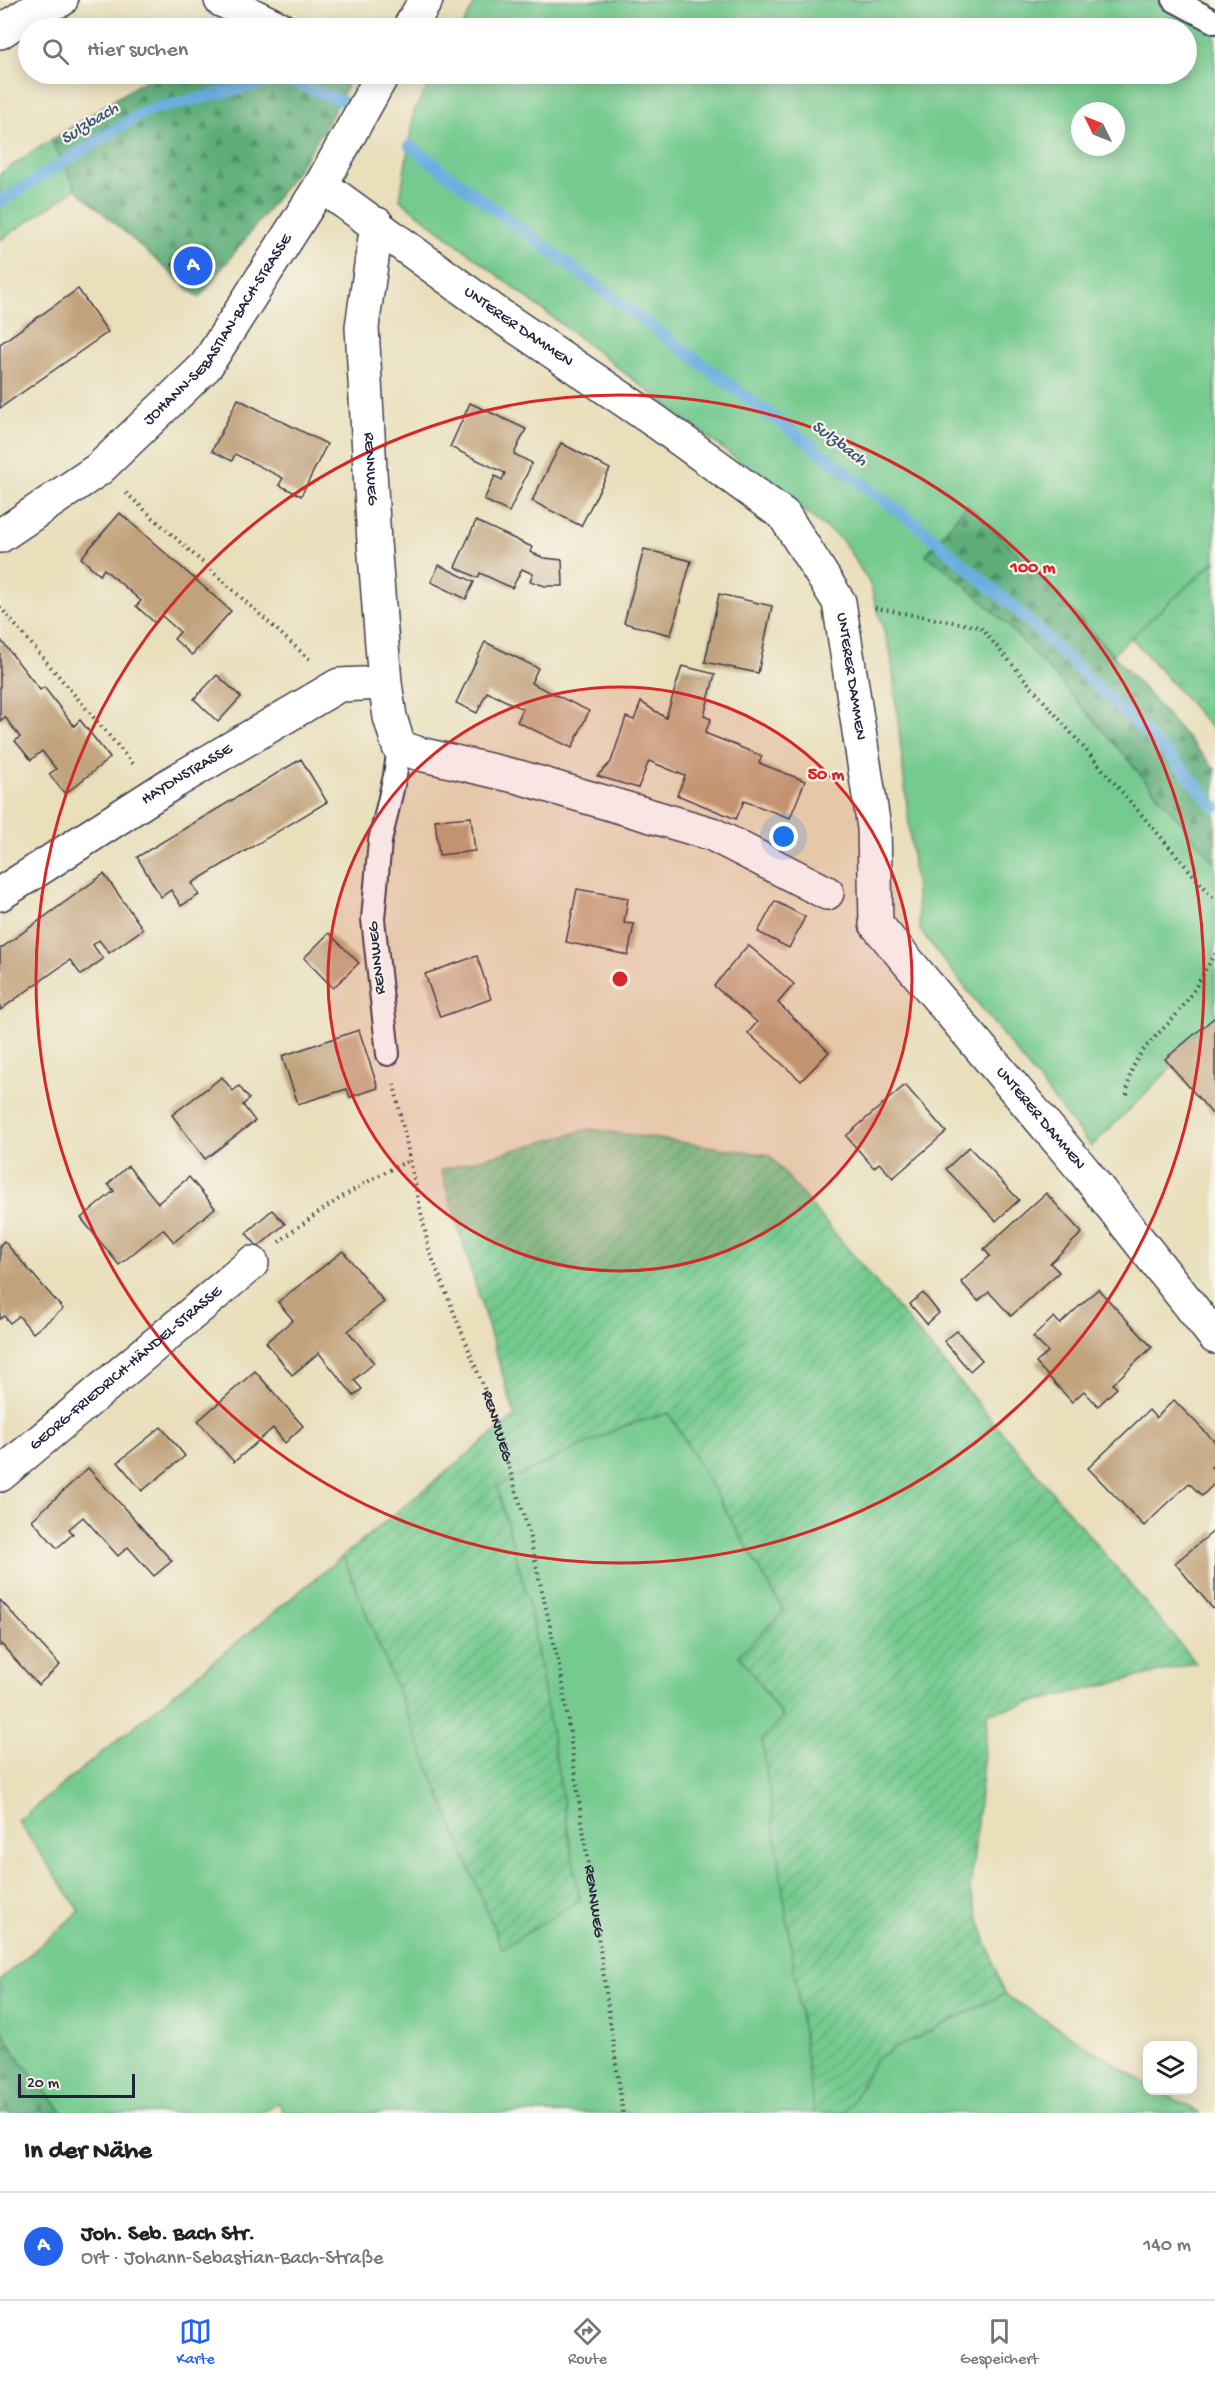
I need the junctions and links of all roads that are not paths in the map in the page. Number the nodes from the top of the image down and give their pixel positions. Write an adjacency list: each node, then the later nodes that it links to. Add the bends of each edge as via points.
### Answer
1 (61, 0): 5 (street)
2 (221, 0): 6 (street)
3 (426, 0): 7 (street)
4 (1174, 0): 9 (lane)
5 (21, 18)
6 (258, 18)
7 (415, 18)
8 (18, 20): 10 (street)
9 (1215, 22)
10 (0, 32)
11 (372, 84): 12 (street, JOHANN-SEBASTIAN-BACH-STRASSE)
12 (321, 185): 13 (street, UNTERER DAMMEN); 14 (street, JOHANN-SEBASTIAN-BACH-STRASSE, via 206,366 99,469)
13 (377, 224): 15 (street, RENNWEG, via 362,327); 21 (street, UNTERER DAMMEN, via 499,315 784,515 839,602 874,828 876,924 1084,1171)
14 (0, 536)
15 (385, 683): 16 (street, RENNWEG); 18 (street, HAYDNSTRASSE, via 339,685 174,782)
16 (399, 747): 17 (street, via 519,777 712,834); 19 (lane, RENNWEG, via 380,841 373,919)
17 (827, 893)
18 (0, 894)
19 (388, 1054)
20 (252, 1263): 22 (street, GEORG-FRIEDRICH-HÄNDEL-STRASSE)
21 (1215, 1337)
22 (0, 1475)

